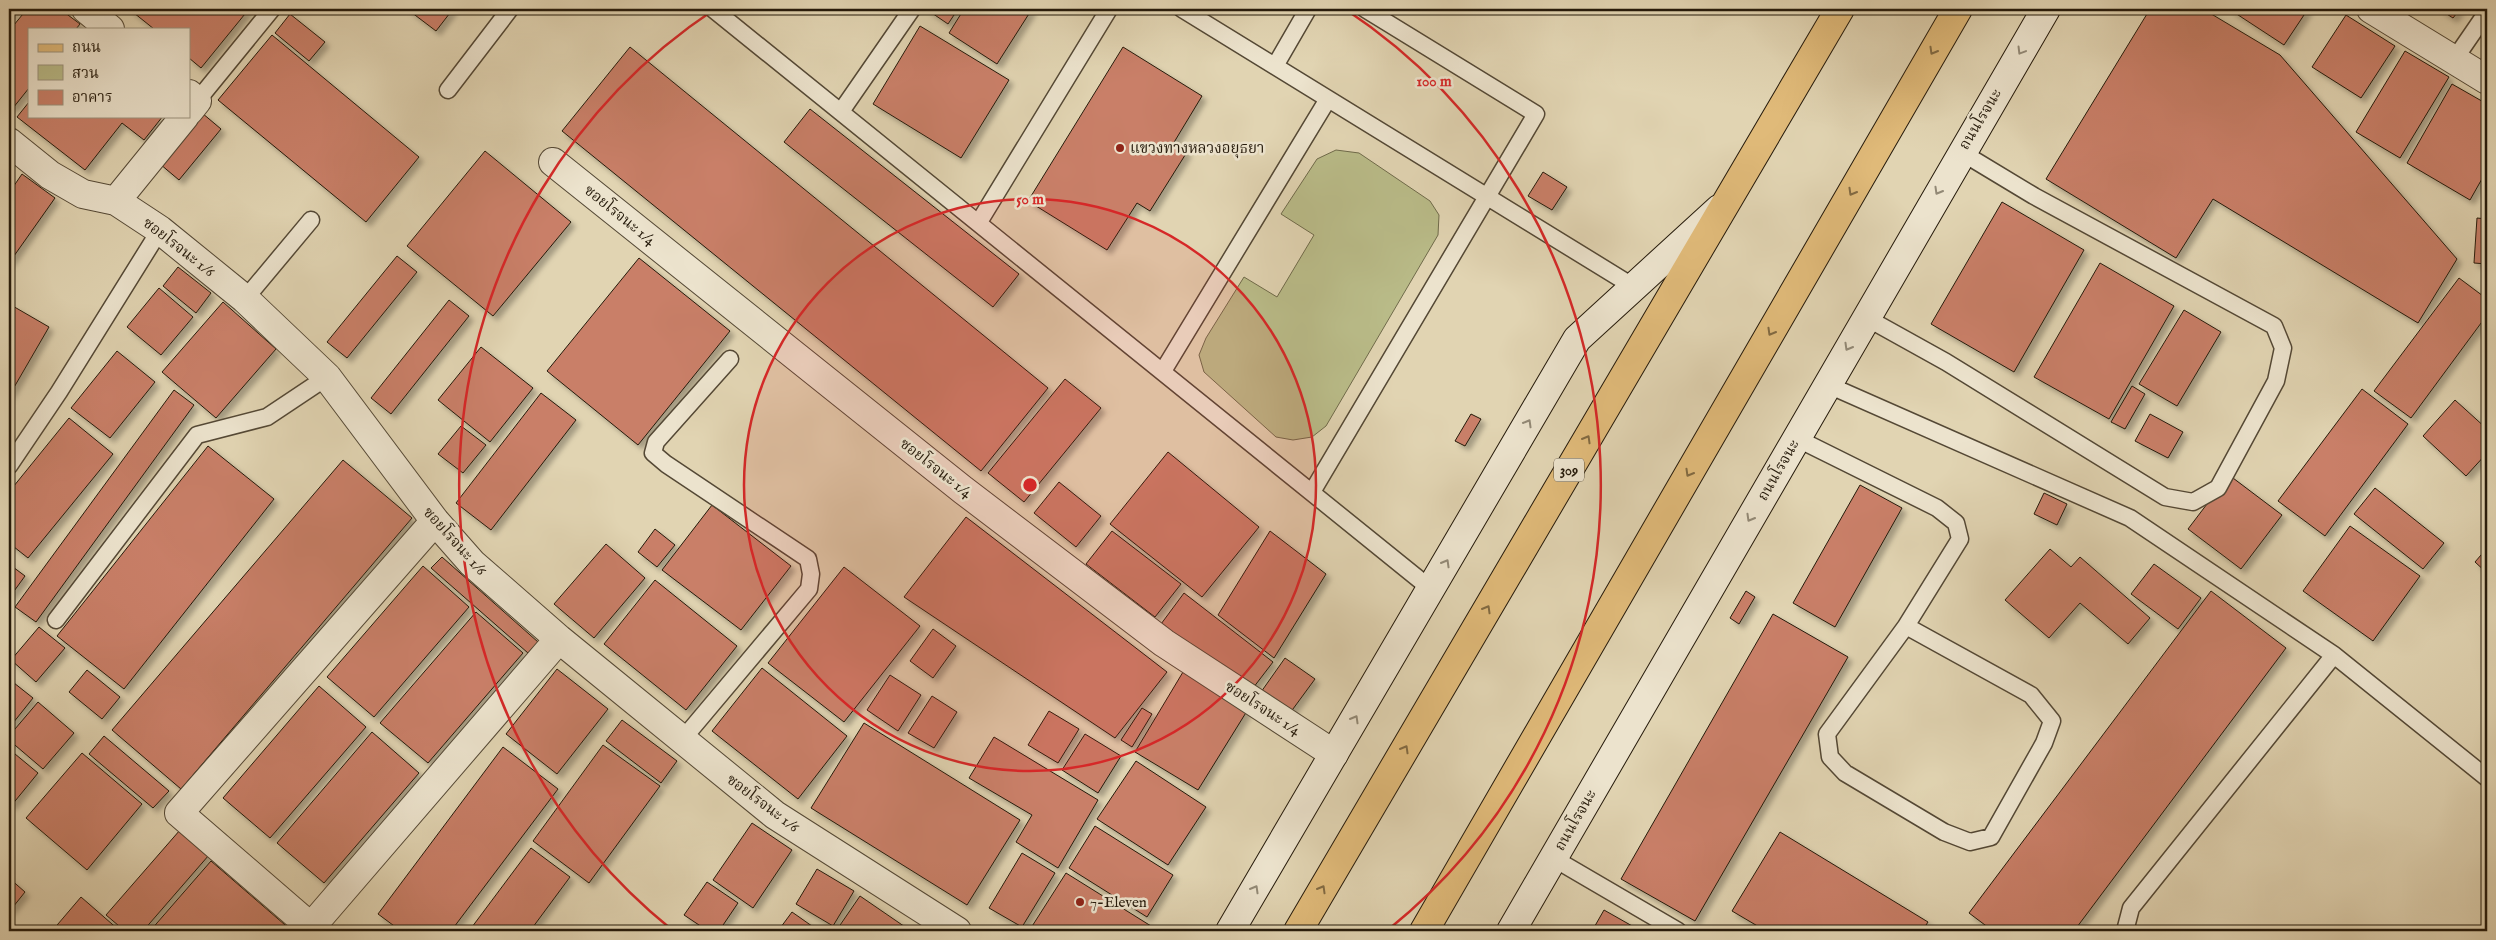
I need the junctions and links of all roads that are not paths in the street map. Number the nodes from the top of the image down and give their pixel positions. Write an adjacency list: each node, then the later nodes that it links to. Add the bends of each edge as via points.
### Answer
1 (86, 9): 15 (street)
2 (272, 9): 21 (lane)
3 (510, 9): 19 (lane)
4 (713, 9): 22 (lane)
5 (912, 9): 22 (lane)
6 (1109, 9): 31 (lane)
7 (1182, 9): 17 (lane)
8 (1308, 9): 17 (lane)
9 (1365, 9): 27 (lane, via 1536,114)
10 (1840, 9): 28 (main road, 309)
11 (1958, 9): 56 (main road, one-way to 56)
12 (2046, 9): 25 (street, ถนนโรจนะ, one-way to 25)
13 (2371, 9): 16 (street)
14 (2487, 12): 16 (lane)
15 (109, 28)
16 (2454, 60): 18 (street)
17 (1275, 66): 20 (lane)
18 (2487, 80)
19 (448, 90)
20 (1328, 99): 27 (lane); 37 (lane)
21 (190, 106)
22 (842, 110): 31 (lane)
23 (181, 118): 29 (street)
24 (9, 142): 29 (street, ซอยโรจนะ 1/6, via 50,175 83,194)
25 (1961, 152): 35 (street, ถนนโรจนะ, one-way to 35); 35 (lane, via 2034,196 2274,326 2283,348 2276,381 2218,488 2193,502 2165,497 1946,362)
26 (553, 162): 50 (street, ซอยโรจนะ 1/4, via 963,490 1164,643)
27 (1488, 198): 33 (lane); 42 (lane)
28 (1728, 200): 33 (street); 55 (main road, 309, one-way to 28)
29 (116, 201): 32 (street, ซอยโรจนะ 1/6)
30 (311, 220): 34 (lane)
31 (980, 222): 37 (lane)
32 (160, 230): 34 (street, ซอยโรจนะ 1/6); 41 (lane)
33 (1634, 287): 44 (street, one-way to 33, via 1577,339)
34 (245, 299): 38 (street, ซอยโรจนะ 1/6)
35 (1866, 317): 39 (street, ถนนโรจนะ, one-way to 39)
36 (730, 359): 49 (lane, via 656,442 653,452 808,559 811,574 809,589)
37 (1164, 372): 42 (lane)
38 (327, 377): 43 (street, ซอยโรจนะ 1/6); 45 (lane, via 267,417 198,435)
39 (1826, 384): 40 (street, ถนนโรจนะ); 48 (lane, via 2130,518)
40 (1796, 438): 46 (lane, via 1937,508 1956,523 1960,540); 52 (street, ถนนโรจนะ, one-way to 52)
41 (9, 466)
42 (1312, 492): 44 (lane)
43 (435, 522): 47 (street, ซอยโรจนะ 1/6, via 472,564); 47 (street, via 179,813 311,927)
44 (1431, 589): 50 (street, one-way to 44)
45 (56, 620)
46 (1906, 626): 46 (lane, via 2031,695 2052,721 2044,743 1991,837 1970,842 1944,832 1845,773 1830,757 1827,734)
47 (559, 639): 49 (street, ซอยโรจนะ 1/6)
48 (2334, 655): 51 (lane); 59 (lane, via 2131,908)
49 (682, 740): 53 (street, ซอยโรจนะ 1/6, via 775,815)
50 (1334, 754): 54 (street, one-way to 50)
51 (2487, 778)
52 (1553, 858): 57 (street, ถนนโรจนะ); 58 (lane)
53 (945, 928)
54 (1230, 931)
55 (1298, 931)
56 (1424, 931)
57 (1511, 931)
58 (1678, 931)
59 (2125, 931)

